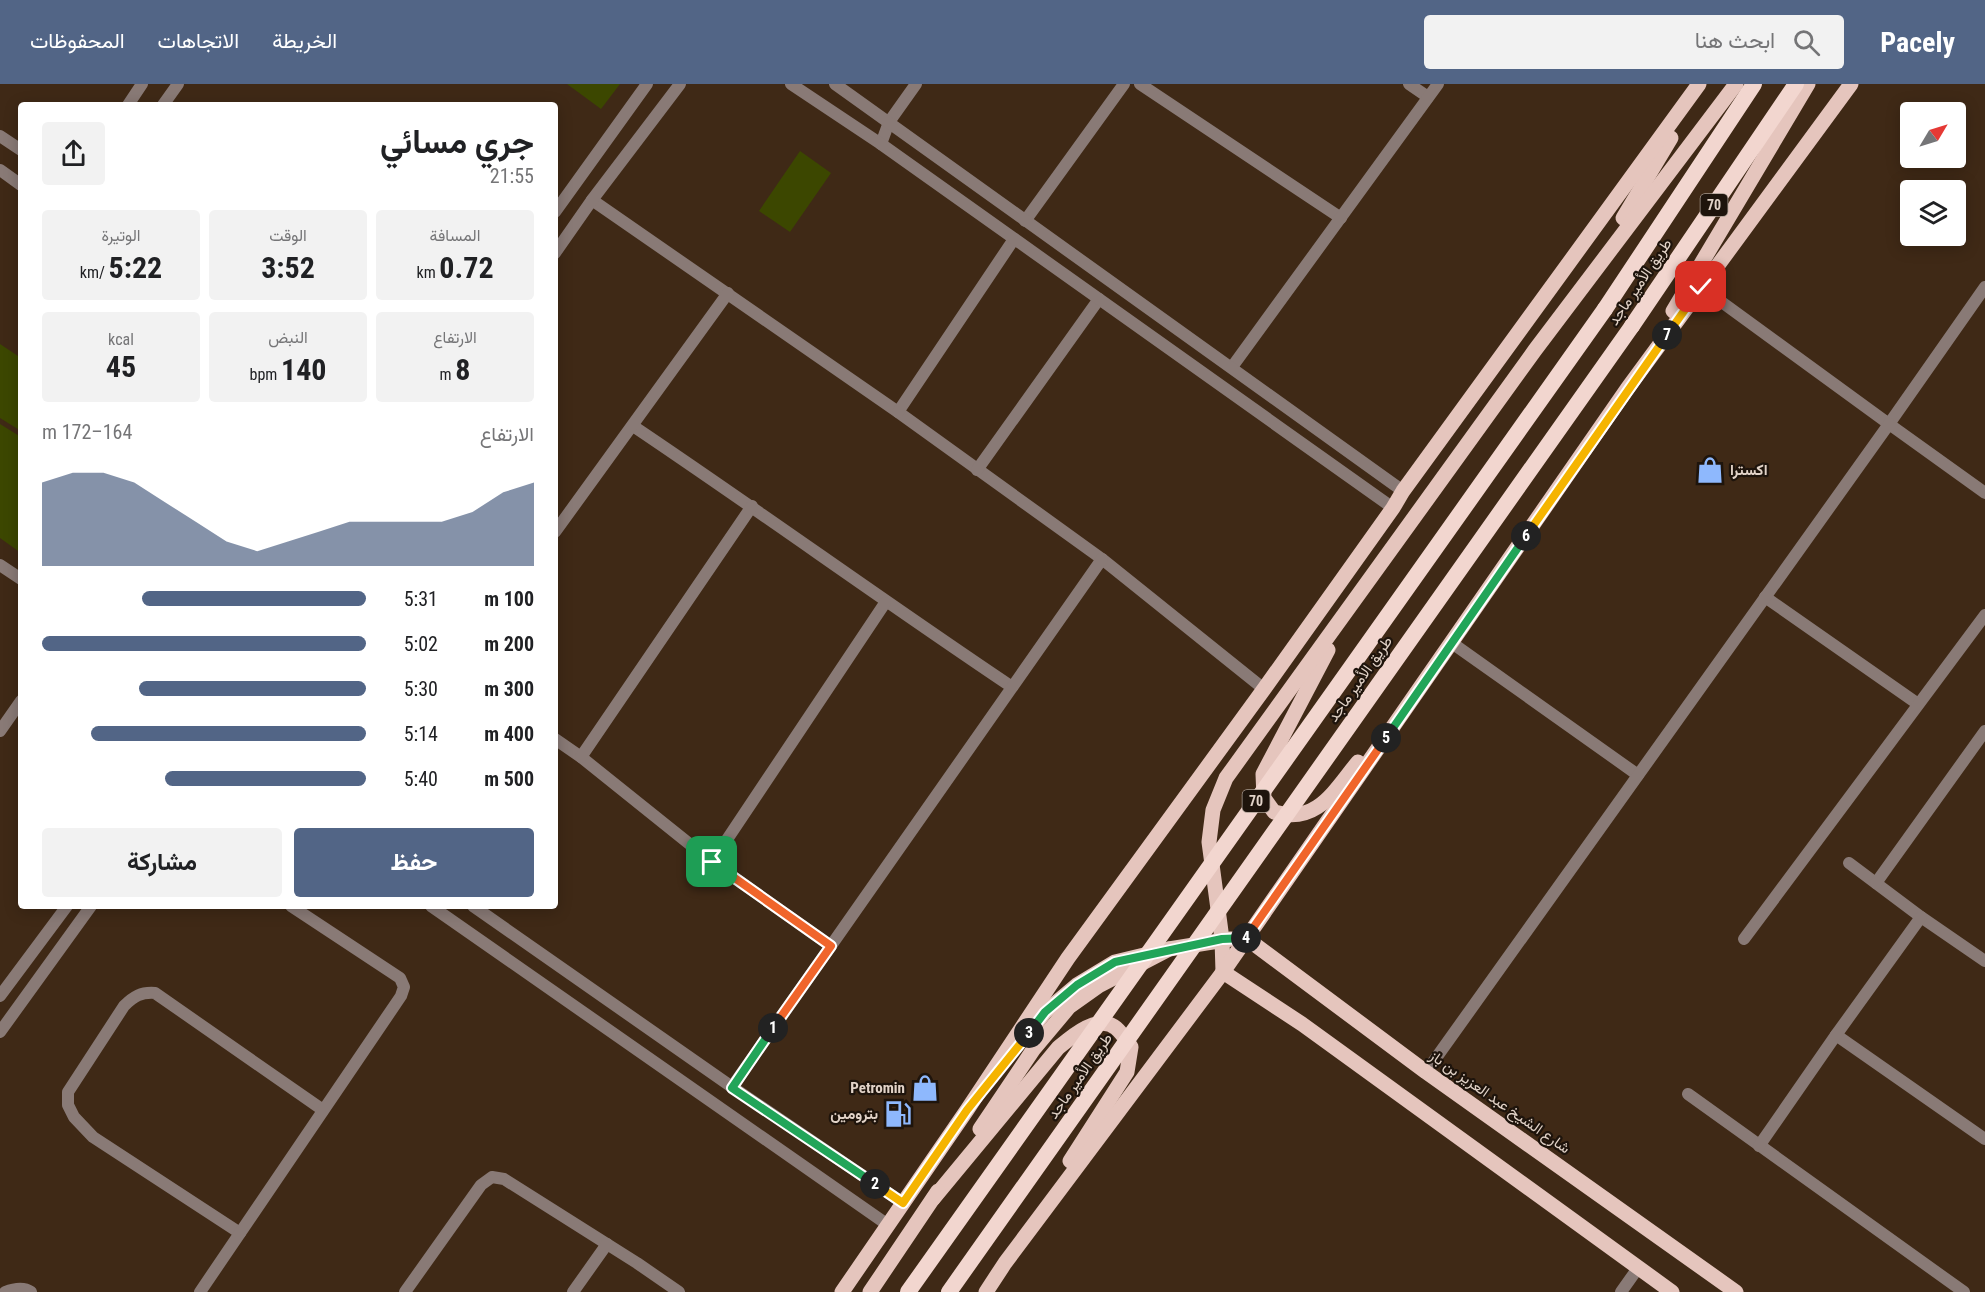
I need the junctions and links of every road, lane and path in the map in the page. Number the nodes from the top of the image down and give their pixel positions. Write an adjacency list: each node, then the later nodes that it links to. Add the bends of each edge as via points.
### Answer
1 (142, 84): 19 (street)
2 (178, 84): 20 (street)
3 (647, 84): 28 (street)
4 (680, 84): 27 (street)
5 (791, 84): 23 (street)
6 (836, 84): 21 (street)
7 (916, 84): 21 (street)
8 (1124, 84): 30 (street)
9 (1140, 84): 29 (street)
10 (1409, 84): 18 (street)
11 (1438, 84): 18 (street)
12 (1701, 84): 37 (main road, via 1626,213); 44 (main road)
13 (1736, 84): 37 (main road)
14 (1754, 84): 111 (highway, طريق الأمير ماجد / 70, bridge, via 1605,309)
15 (1796, 84): 112 (highway, طريق الأمير ماجد / 70, bridge, via 1632,326)
16 (1809, 84): 39 (main road)
17 (1851, 84): 33 (main road)
18 (1428, 97): 29 (street)
19 (130, 102)
20 (165, 102)
21 (890, 122): 23 (street); 30 (street)
22 (0, 136): 24 (street)
23 (881, 144): 31 (street)
24 (18, 148)
25 (0, 170): 26 (street)
26 (18, 183)
27 (592, 200): 32 (street); 35 (street)
28 (558, 208)
29 (1341, 218): 38 (street)
30 (1025, 221): 38 (street)
31 (1014, 239): 36 (street); 40 (street)
32 (558, 249)
33 (1701, 287): 39 (main road); 41 (street)
34 (1985, 287): 41 (street)
35 (728, 293): 40 (street); 42 (street)
36 (1099, 299): 43 (street); 47 (street)
37 (1535, 350): 53 (main road)
38 (1232, 367): 44 (street)
39 (1627, 388): 56 (main road)
40 (898, 412): 43 (street)
41 (1889, 424): 45 (street); 52 (street)
42 (633, 426): 46 (street); 48 (street)
43 (977, 470): 49 (street)
44 (1403, 491): 47 (main road)
45 (1985, 493)
46 (752, 506): 54 (street); 65 (street)
47 (1393, 508): 59 (main road)
48 (558, 528)
49 (1102, 559): 58 (street); 59 (street)
50 (0, 565): 51 (street)
51 (18, 577)
52 (1765, 597): 60 (street); 66 (street)
53 (1354, 600): 57 (main road, via 1263,774 1264,798 1274,812 1296,815 1326,802); 78 (main road, via 1226,778 1213,810 1209,842)
54 (885, 603): 58 (street); 67 (street)
55 (1985, 615): 60 (street)
56 (1452, 643): 57 (main road); 66 (street)
57 (1441, 660): 77 (main road)
58 (1012, 687): 80 (street)
59 (1264, 690): 93 (main road, via 1068,958)
60 (1918, 704): 79 (street)
61 (18, 705): 62 (street)
62 (0, 731)
63 (1985, 731): 69 (street)
64 (558, 741): 65 (street)
65 (581, 756): 67 (street)
66 (1638, 775): 89 (street)
67 (712, 862): 80 (street)
68 (1850, 863): 69 (street)
69 (1876, 883): 75 (street)
70 (89, 909): 76 (street)
71 (296, 909): 92 (street, via 400,978 404,987)
72 (435, 909): 84 (street)
73 (477, 909): 82 (street)
74 (64, 911): 76 (street); 86 (street)
75 (1921, 917): 83 (street); 88 (street)
76 (79, 922): 87 (street)
77 (1246, 938): 78 (main road); 85 (main road); 89 (main road, شارع الشيخ عبد العزيز بن باز)
78 (1222, 939): 81 (main road); 85 (main road)
79 (1744, 939)
80 (831, 946): 90 (street)
81 (1169, 949): 93 (main road, via 1115,962 1077,985 1045,1012); 96 (main road, via 1100,985 1069,1007 1033,1050)
82 (535, 950): 84 (street); 90 (street)
83 (1985, 961)
84 (523, 970): 98 (street)
85 (1223, 972): 101 (main road); 102 (main road, via 1302,1024)
86 (0, 996)
87 (0, 1032)
88 (1836, 1035): 94 (street); 95 (street)
89 (1426, 1072): 116 (main road, شارع الشيخ عبد العزيز بن باز)
90 (732, 1088): 97 (street)
91 (1688, 1094): 95 (street)
92 (324, 1110): 99 (street); 99 (street, via 155,993 133,996 124,1006 68,1092 68,1105 74,1117 102,1144)
93 (967, 1110): 97 (main road)
94 (1985, 1139)
95 (1760, 1146): 117 (street)
96 (933, 1199): 101 (main road, via 1058,1048 1082,1028 1114,1026 1131,1047 1127,1072); 110 (main road)
97 (903, 1203): 98 (main road)
98 (888, 1225): 109 (main road)
99 (240, 1233): 105 (street)
100 (607, 1244): 106 (street, via 504,1179 492,1177 481,1185); 107 (street); 108 (street)
101 (1005, 1263): 113 (main road)
102 (1638, 1268): 114 (street); 115 (main road)
103 (5, 1292): 104 (street)
104 (31, 1292)
105 (200, 1292)
106 (405, 1292)
107 (573, 1292)
108 (679, 1292)
109 (842, 1292)
110 (870, 1292)
111 (908, 1292)
112 (949, 1292)
113 (986, 1292)
114 (1621, 1292)
115 (1672, 1292)
116 (1736, 1292)
117 (1964, 1292)

